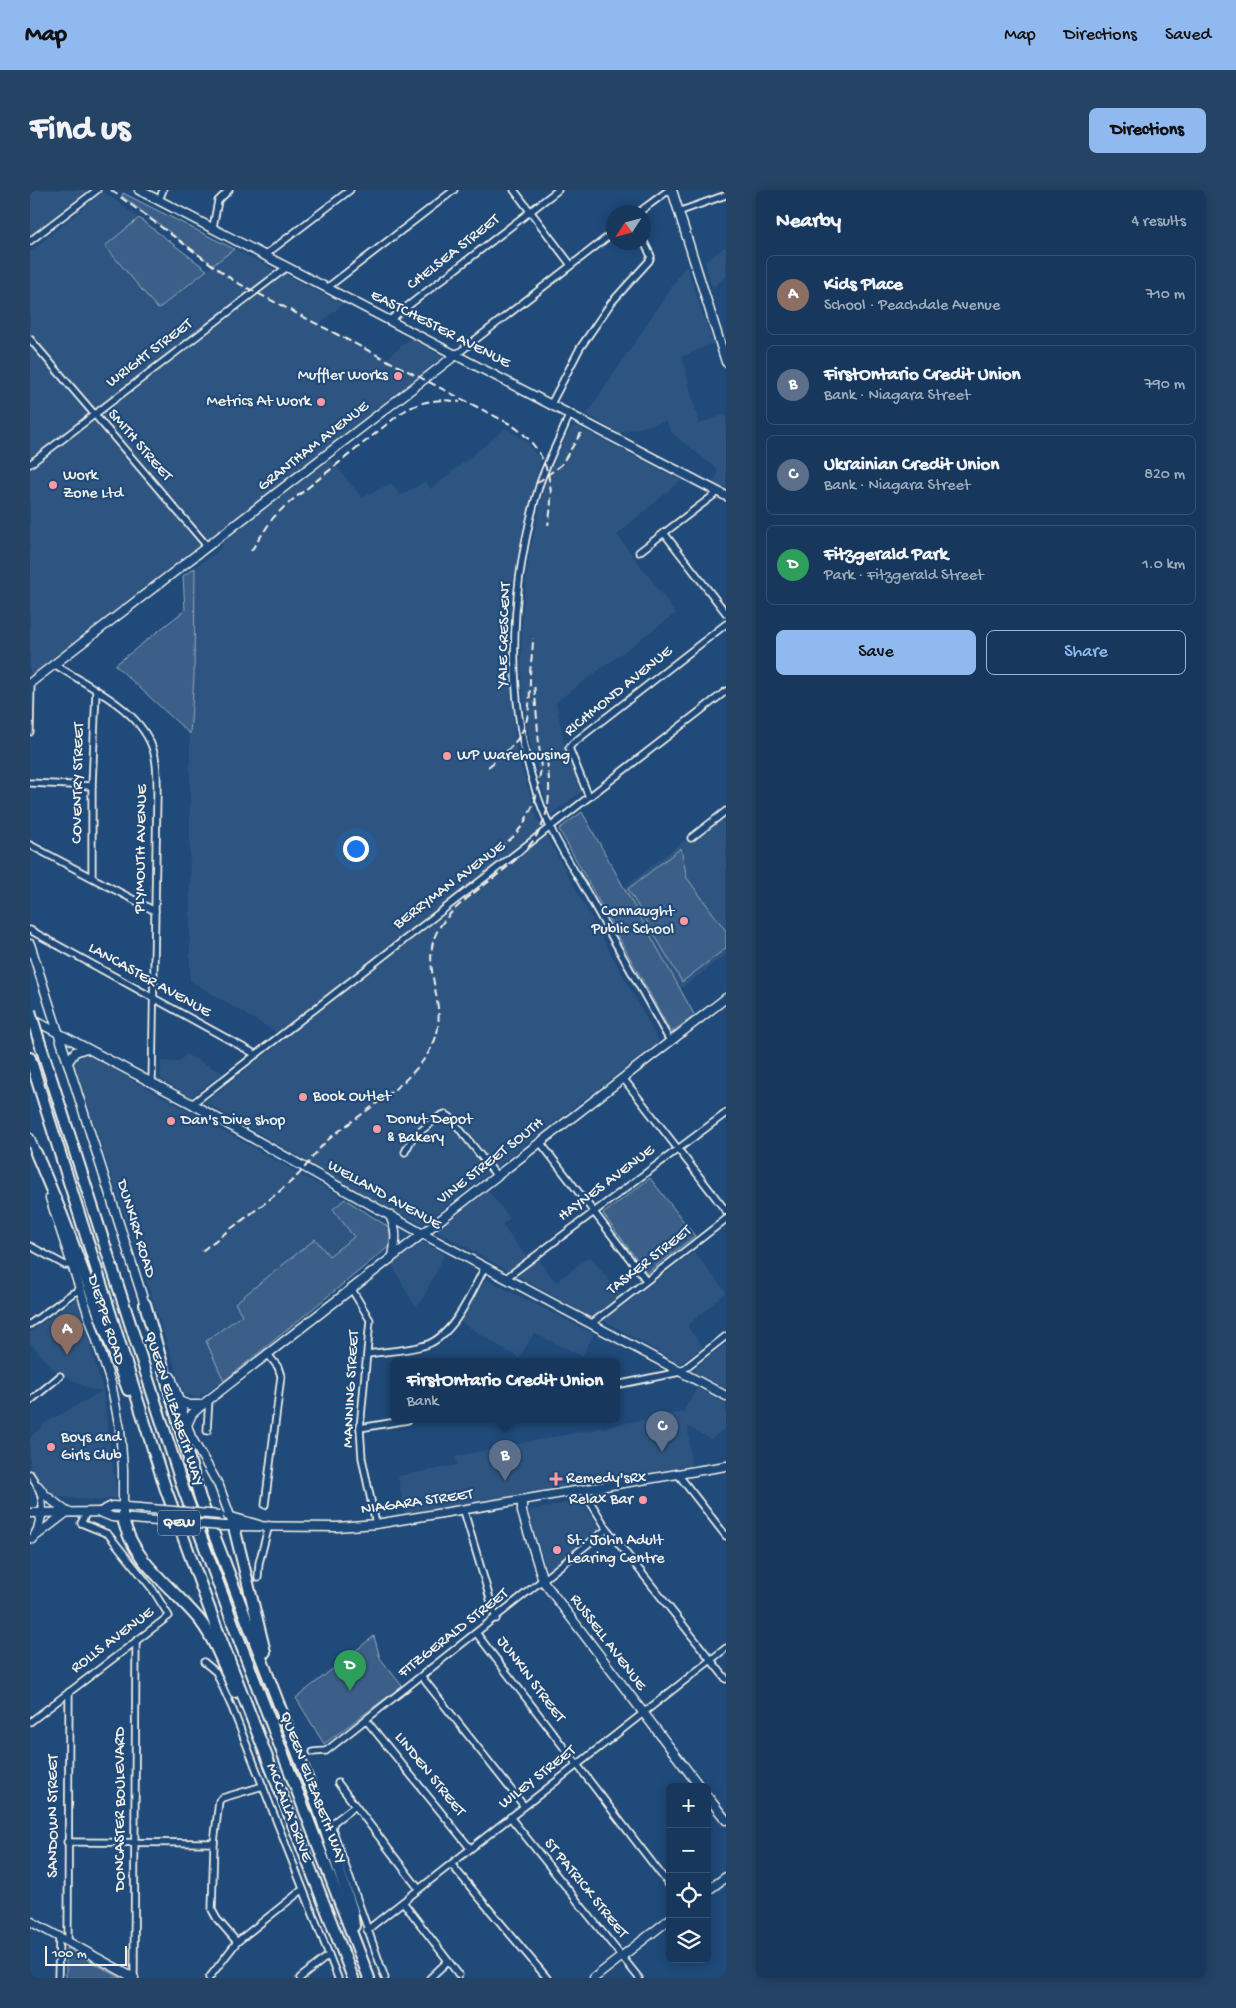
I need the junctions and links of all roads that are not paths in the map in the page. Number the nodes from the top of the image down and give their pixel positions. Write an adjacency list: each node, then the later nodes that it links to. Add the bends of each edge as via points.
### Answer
1 (97, 190): 17 (street)
2 (139, 190): 11 (street, EASTCHESTER AVENUE)
3 (163, 190): 11 (street)
4 (229, 190): 15 (street, via 218,201)
5 (350, 190): 19 (street)
6 (454, 190): 22 (street)
7 (514, 190): 13 (street)
8 (558, 190): 13 (street, CHELSEA STREET)
9 (670, 190): 12 (street); 14 (street)
10 (726, 195): 14 (street)
11 (159, 200): 15 (street, EASTCHESTER AVENUE)
12 (649, 205)
13 (530, 211): 20 (street); 23 (street, CHELSEA STREET)
14 (678, 212): 26 (street)
15 (213, 227): 19 (street, EASTCHESTER AVENUE)
16 (606, 238): 20 (street, GRANTHAM AVENUE)
17 (30, 241)
18 (648, 250): 27 (street, via 649,261 611,303 580,348)
19 (265, 254): 21 (street, EASTCHESTER AVENUE)
20 (571, 264): 25 (street, GRANTHAM AVENUE)
21 (288, 267): 22 (street, EASTCHESTER AVENUE); 29 (street, WRIGHT STREET)
22 (328, 287): 23 (street, EASTCHESTER AVENUE)
23 (390, 319): 25 (street, EASTCHESTER AVENUE)
24 (30, 339): 29 (street, SMITH STREET)
25 (457, 354): 27 (street, EASTCHESTER AVENUE); 34 (street, GRANTHAM AVENUE)
26 (726, 362)
27 (551, 404): 28 (street, EASTCHESTER AVENUE)
28 (570, 413): 31 (street, EASTCHESTER AVENUE); 47 (street, YALE CRESCENT, via 544,472 531,517 518,590 515,645 515,683 523,732 535,788)
29 (94, 414): 30 (street, WRIGHT STREET); 34 (street, SMITH STREET)
30 (30, 464)
31 (718, 492): 32 (street, EASTCHESTER AVENUE); 33 (street)
32 (726, 496)
33 (664, 533): 35 (street); 36 (street)
34 (208, 547): 38 (street, GRANTHAM AVENUE)
35 (639, 552)
36 (726, 613)
37 (726, 624): 45 (street, RICHMOND AVENUE, via 572,744 569,748)
38 (54, 664): 39 (street, GRANTHAM AVENUE); 40 (street, PLYMOUTH AVENUE)
39 (30, 683): 42 (street)
40 (96, 691): 44 (street, COVENTRY STREET); 51 (street, PLYMOUTH AVENUE, via 138,723 154,754 158,796)
41 (726, 691): 45 (street, BERRYMAN AVENUE)
42 (30, 732)
43 (30, 783): 44 (street)
44 (92, 786): 50 (street, COVENTRY STREET)
45 (589, 797): 47 (street, BERRYMAN AVENUE)
46 (726, 811): 48 (street)
47 (550, 827): 59 (street, YALE CRESCENT); 61 (street, BERRYMAN AVENUE)
48 (691, 838)
49 (30, 844): 50 (street)
50 (92, 876): 51 (street)
51 (155, 911): 55 (street, PLYMOUTH AVENUE)
52 (30, 930): 55 (street, LANCASTER AVENUE)
53 (30, 944): 58 (street, DUNKIRK ROAD)
54 (726, 998): 59 (street, VINE STREET SOUTH)
55 (154, 1000): 61 (street, LANCASTER AVENUE); 65 (street, PLYMOUTH AVENUE)
56 (30, 1012): 172 (highway, QUEEN ELIZABETH WAY / QEW, bridge, via 183,1488)
57 (30, 1018): 58 (street, WELLAND AVENUE)
58 (59, 1032): 60 (street, WELLAND AVENUE); 63 (street, DUNKIRK ROAD)
59 (670, 1041): 64 (street, VINE STREET SOUTH)
60 (86, 1048): 63 (street, via 75,1052); 65 (street, WELLAND AVENUE)
61 (255, 1054): 66 (street, BERRYMAN AVENUE)
62 (30, 1058): 105 (highway, QUEEN ELIZABETH WAY / QEW)
63 (68, 1062): 87 (street, DUNKIRK ROAD)
64 (623, 1078): 69 (street, VINE STREET SOUTH); 70 (street)
65 (152, 1082): 66 (street, WELLAND AVENUE)
66 (192, 1104): 76 (street, WELLAND AVENUE)
67 (726, 1113): 70 (street, HAYNES AVENUE)
68 (30, 1138): 72 (street, DIEPPE ROAD)
69 (540, 1142): 73 (street, VINE STREET SOUTH); 74 (street)
70 (677, 1149): 74 (street, HAYNES AVENUE); 75 (street)
71 (405, 1152): 73 (street, via 413,1137 445,1114)
72 (36, 1153): 81 (street, DIEPPE ROAD); 105 (highway)
73 (496, 1175): 78 (street, VINE STREET SOUTH)
74 (594, 1211): 83 (street, HAYNES AVENUE); 84 (street)
75 (726, 1211)
76 (390, 1216): 78 (street, WELLAND AVENUE); 80 (street, via 396,1238)
77 (726, 1219): 84 (street, TASKER STREET)
78 (421, 1233): 80 (street, VINE STREET SOUTH); 82 (street, WELLAND AVENUE)
79 (30, 1246): 81 (street, via 65,1265)
80 (393, 1256): 85 (street, VINE STREET SOUTH)
81 (73, 1265): 86 (street, DIEPPE ROAD)
82 (485, 1268): 83 (street, WELLAND AVENUE); 92 (street, via 456,1320 434,1341 422,1346)
83 (506, 1278): 89 (street, WELLAND AVENUE)
84 (646, 1280): 89 (street, TASKER STREET)
85 (351, 1288): 91 (street, VINE STREET SOUTH); 92 (street, MANNING STREET, via 370,1320)
86 (81, 1290): 88 (street); 113 (street, DIEPPE ROAD, via 115,1398 123,1469)
87 (145, 1304): 99 (street, DUNKIRK ROAD); 140 (highway, via 200,1498)
88 (30, 1324)
89 (591, 1324): 93 (street, WELLAND AVENUE)
90 (726, 1336): 93 (street)
91 (268, 1353): 97 (street, VINE STREET SOUTH); 112 (street, via 281,1376)
92 (368, 1354): 103 (street, MANNING STREET)
93 (680, 1372): 95 (street); 96 (street, WELLAND AVENUE)
94 (60, 1376): 98 (street)
95 (620, 1383)
96 (726, 1396)
97 (208, 1399): 100 (street, VINE STREET SOUTH); 104 (street)
98 (30, 1401)
99 (179, 1402): 100 (street); 102 (street, DUNKIRK ROAD)
100 (202, 1405): 102 (street, VINE STREET SOUTH)
101 (390, 1423): 103 (street)
102 (186, 1425): 120 (street, DUNKIRK ROAD, via 219,1486)
103 (360, 1428): 122 (street, MANNING STREET, via 362,1458)
104 (207, 1430)
105 (153, 1448): 149 (highway, QUEEN ELIZABETH WAY / QEW)
106 (726, 1466): 107 (street, NIAGARA STREET)
107 (677, 1473): 110 (street, NIAGARA STREET); 127 (street)
108 (30, 1474): 109 (street)
109 (38, 1486): 115 (street, via 43,1500); 116 (street)
110 (583, 1490): 111 (street, NIAGARA STREET); 126 (street)
111 (522, 1501): 114 (street, NIAGARA STREET); 130 (street, RUSSELL AVENUE, via 522,1512)
112 (265, 1505)
113 (123, 1506): 118 (street, NIAGARA STREET, via 112,1506); 120 (street, NIAGARA STREET, bridge); 121 (street, DIEPPE ROAD)
114 (464, 1511): 122 (street, NIAGARA STREET); 131 (street)
115 (42, 1512): 116 (street, NIAGARA STREET); 119 (street, NIAGARA STREET); 128 (street)
116 (67, 1512): 117 (street, NIAGARA STREET); 128 (street)
117 (87, 1512): 118 (street, NIAGARA STREET); 133 (street, ROLLS AVENUE, via 81,1523 108,1534 138,1570 169,1616)
118 (100, 1512): 121 (street, NIAGARA STREET)
119 (30, 1513)
120 (231, 1516): 123 (street, NIAGARA STREET); 125 (street, DUNKIRK ROAD)
121 (123, 1518): 125 (street, NIAGARA STREET, bridge); 149 (highway, via 132,1543 150,1568 203,1625 220,1655 266,1768)
122 (376, 1524): 124 (street, NIAGARA STREET, via 337,1527)
123 (259, 1525): 124 (street, NIAGARA STREET); 125 (street, NIAGARA STREET)
124 (269, 1525): 129 (street)
125 (228, 1527): 140 (highway)
126 (608, 1529): 130 (street, FITZGERALD STREET); 135 (street)
127 (726, 1536)
128 (32, 1539)
129 (258, 1578)
130 (543, 1581): 131 (street, FITZGERALD STREET); 141 (street, RUSSELL AVENUE)
131 (496, 1618): 132 (street, FITZGERALD STREET)
132 (477, 1634): 137 (street, FITZGERALD STREET); 145 (street, JUNKIN STREET)
133 (136, 1641): 139 (street, ROLLS AVENUE); 156 (street, DONCASTER BOULEVARD)
134 (726, 1648): 135 (street, WILEY STREET)
135 (711, 1660): 138 (street); 141 (street, WILEY STREET)
136 (204, 1662): 148 (street, MCCALLA DRIVE, via 216,1672)
137 (422, 1677): 142 (street, FITZGERALD STREET); 152 (street)
138 (726, 1680)
139 (69, 1692): 143 (street, ROLLS AVENUE); 155 (street, SANDOWN STREET)
140 (276, 1698): 172 (highway, via 338,1866 352,1910)
141 (643, 1713): 145 (street, WILEY STREET); 147 (street, RUSSELL AVENUE)
142 (366, 1720): 144 (street, FITZGERALD STREET, via 326,1751); 158 (street, LINDEN STREET)
143 (30, 1722)
144 (313, 1752)
145 (577, 1765): 152 (street, WILEY STREET); 161 (street, JUNKIN STREET)
146 (338, 1783): 151 (street)
147 (697, 1783)
148 (264, 1786): 157 (street, via 222,1798); 164 (street, MCCALLA DRIVE)
149 (280, 1793): 182 (highway, QUEEN ELIZABETH WAY / QEW)
150 (711, 1801): 154 (street)
151 (355, 1806): 163 (street); 168 (street, via 332,1825)
152 (524, 1806): 153 (street, WILEY STREET)
153 (510, 1817): 158 (street, WILEY STREET); 174 (street, ST PATRICK STREET)
154 (726, 1820)
155 (67, 1842): 156 (street); 170 (street, SANDOWN STREET)
156 (134, 1842): 157 (street); 178 (street, DONCASTER BOULEVARD)
157 (214, 1843): 171 (street, via 212,1910)
158 (470, 1848): 159 (street, WILEY STREET)
159 (451, 1864): 163 (street, WILEY STREET); 186 (street)
160 (726, 1877): 162 (street)
161 (666, 1881)
162 (711, 1888)
163 (419, 1889): 165 (street, WILEY STREET)
164 (302, 1890): 171 (street); 173 (street, MCCALLA DRIVE)
165 (403, 1902): 168 (street, WILEY STREET); 175 (street)
166 (30, 1921): 169 (street)
167 (666, 1923): 174 (street)
168 (367, 1930): 184 (street)
169 (59, 1937): 170 (street); 177 (street)
170 (68, 1941): 178 (street)
171 (237, 1942): 179 (street)
172 (357, 1947): 183 (highway, QUEEN ELIZABETH WAY / QEW)
173 (329, 1955): 180 (street); 181 (street, MCCALLA DRIVE)
174 (622, 1956): 187 (street); 188 (street, ST PATRICK STREET)
175 (447, 1962): 176 (street); 185 (street)
176 (459, 1975)
177 (58, 1978)
178 (134, 1978)
179 (209, 1978)
180 (300, 1978)
181 (338, 1978)
182 (353, 1978)
183 (369, 1978)
184 (385, 1978)
185 (430, 1978)
186 (547, 1978)
187 (594, 1978)
188 (639, 1978)

